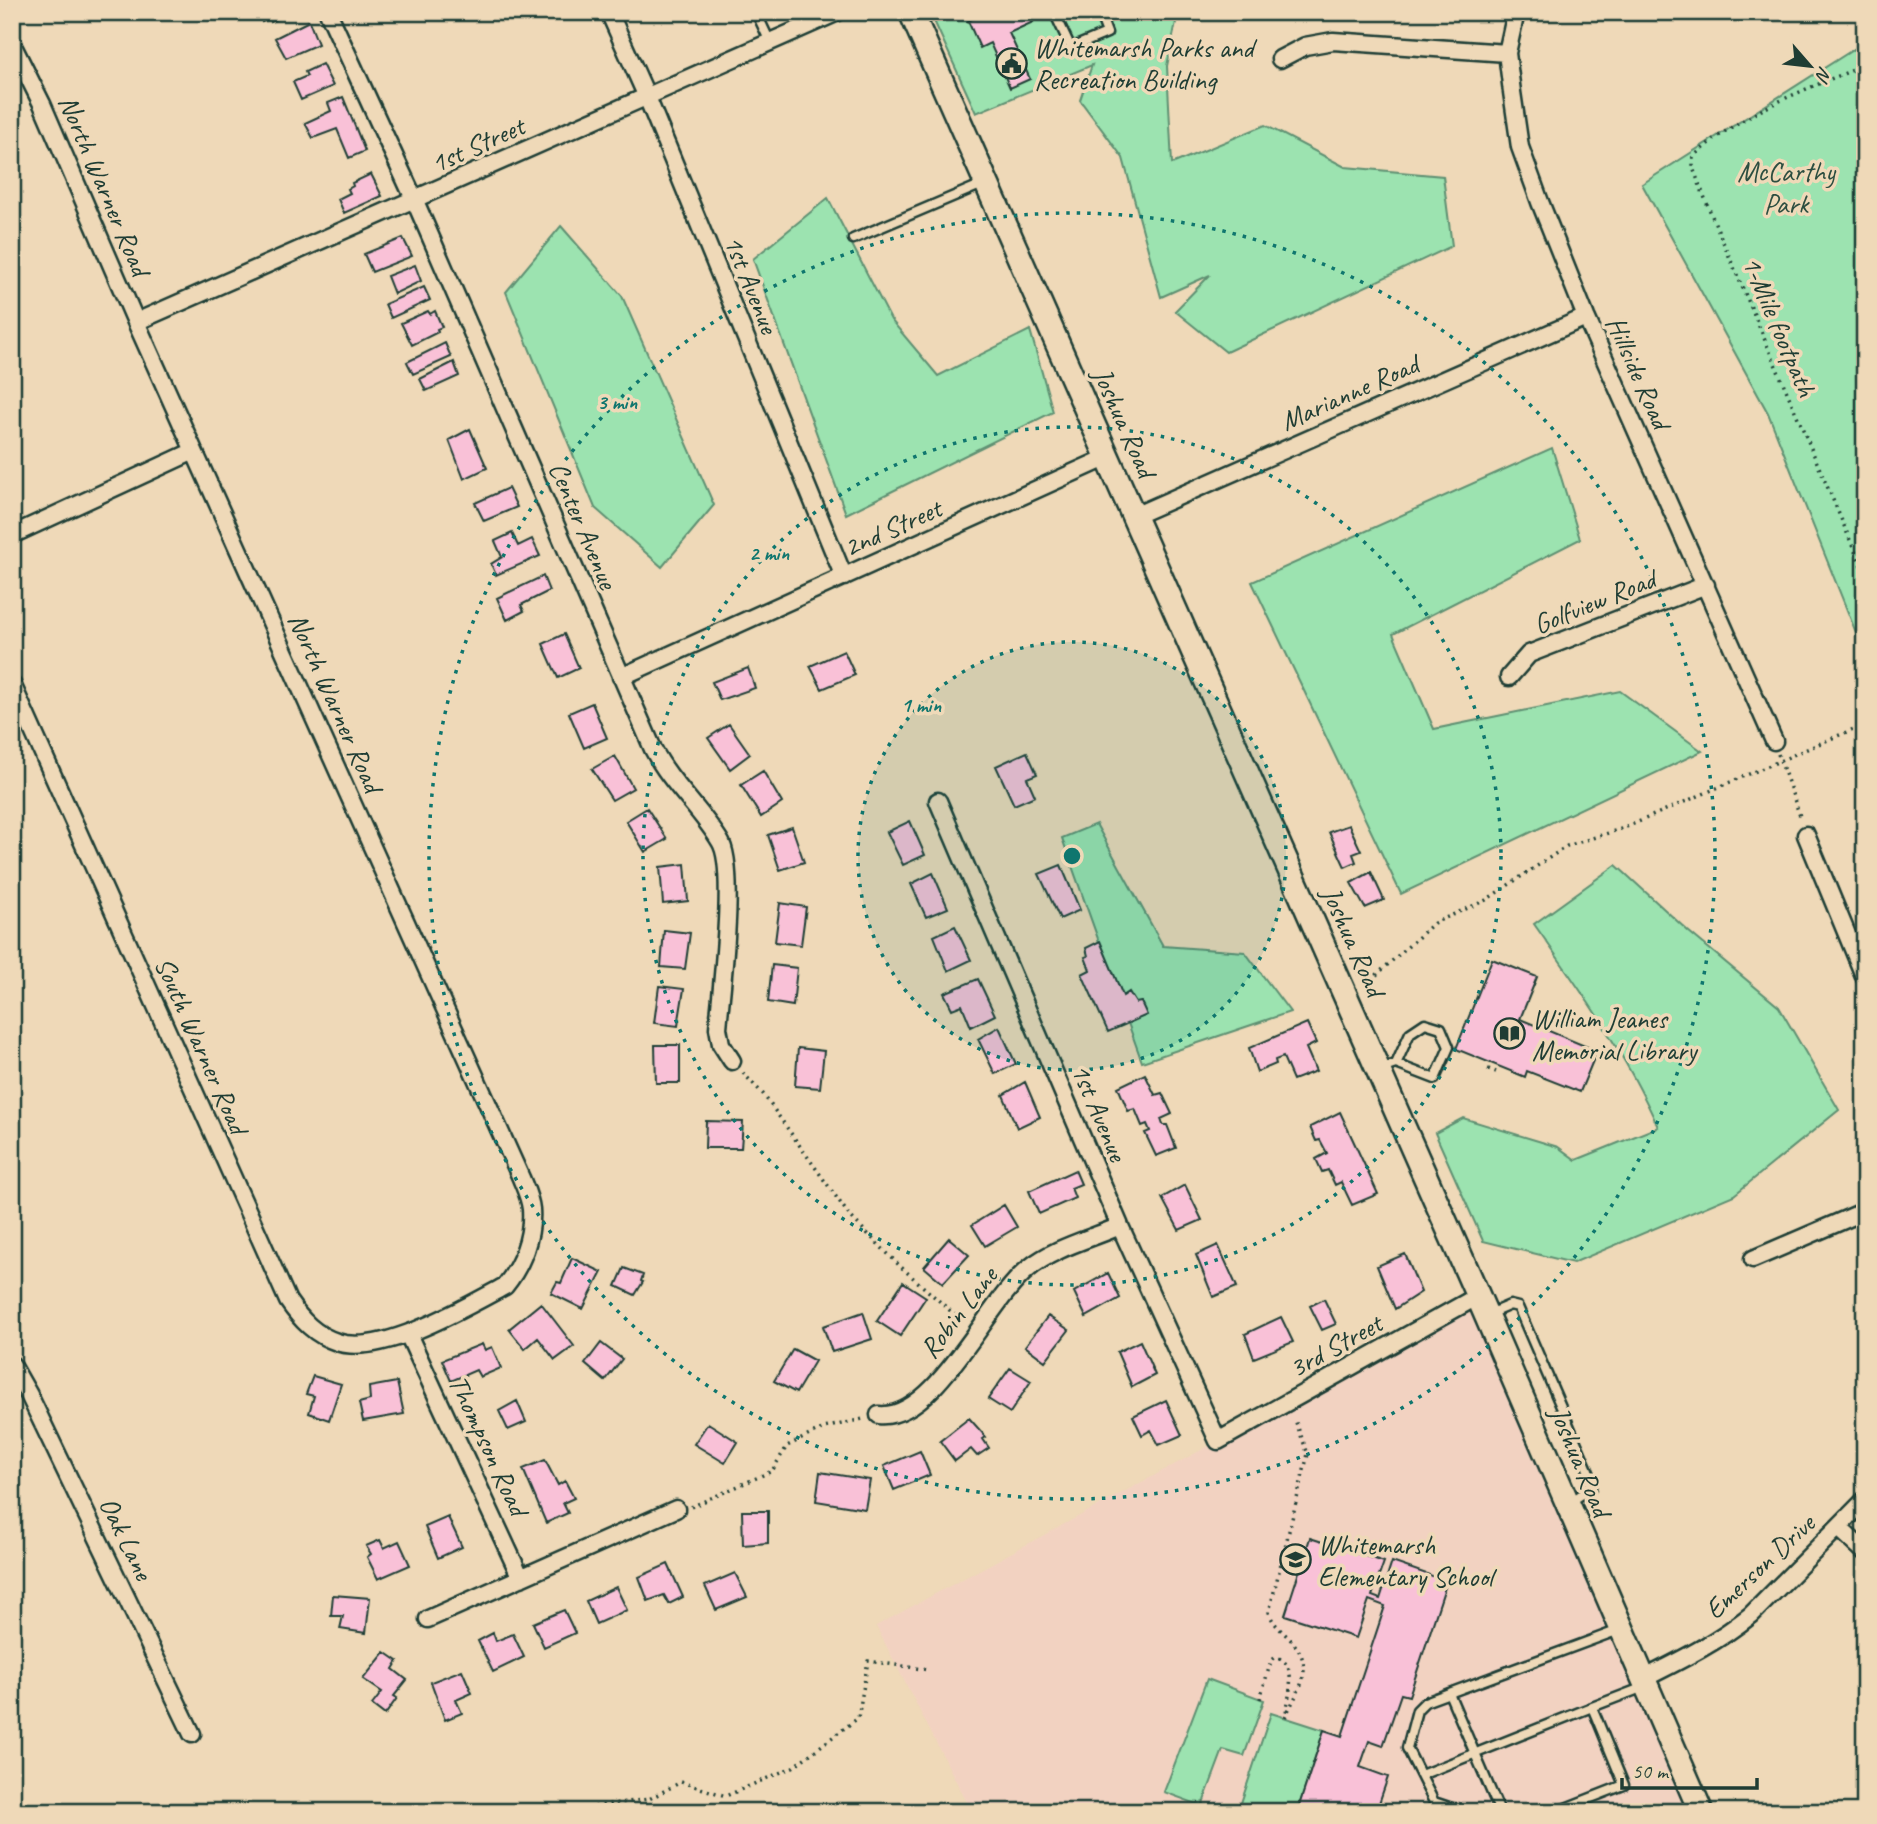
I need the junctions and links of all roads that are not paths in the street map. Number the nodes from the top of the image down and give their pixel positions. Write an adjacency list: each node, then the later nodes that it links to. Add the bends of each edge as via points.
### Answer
1 (328, 12): 16 (street, Center Avenue)
2 (609, 12): 14 (street, 1st Avenue)
3 (756, 12): 10 (lane)
4 (838, 12): 10 (street, 1st Street)
5 (939, 12): 9 (lane)
6 (1054, 12): 7 (lane, via 1071,48 1107,33)
7 (1099, 12)
8 (1516, 12): 12 (street, Hillside Road)
9 (913, 17): 15 (main road, Joshua Road)
10 (769, 42): 14 (street, 1st Street)
11 (12, 44): 19 (street, North Warner Road)
12 (1507, 53): 13 (street, via 1333,41 1305,46); 18 (street, Hillside Road, via 1520,147)
13 (1280, 59)
14 (647, 97): 16 (street, 1st Street); 24 (street, 1st Avenue)
15 (985, 183): 17 (lane); 21 (main road, Joshua Road)
16 (415, 201): 19 (street, 1st Street); 26 (street, Center Avenue)
17 (853, 239)
18 (1586, 317): 22 (street, Marianne Road); 25 (street, Hillside Road)
19 (136, 322): 20 (street, North Warner Road)
20 (194, 451): 23 (street); 39 (street, North Warner Road, via 529,1197 528,1240 505,1286)
21 (1108, 457): 22 (main road, Joshua Road); 24 (street, 2nd Street)
22 (1134, 516): 34 (main road, Joshua Road)
23 (12, 535)
24 (844, 577): 26 (street, 2nd Street)
25 (1706, 585): 27 (street, Golfview Road, via 1529,654); 29 (street, Hillside Road)
26 (621, 677): 33 (street, Center Avenue, via 662,766 722,843 729,880 718,1028 721,1044)
27 (1509, 677)
28 (12, 684): 39 (street, South Warner Road, via 288,1301 309,1327 339,1343 360,1345)
29 (1774, 741)
30 (938, 801): 36 (street, 1st Avenue)
31 (1806, 835): 32 (street)
32 (1865, 978)
33 (733, 1061)
34 (1387, 1067): 34 (lane, via 1435,1079 1449,1047 1441,1028 1425,1023 1410,1033); 38 (main road, Joshua Road)
35 (1865, 1211): 37 (street)
36 (1120, 1226): 41 (street, Robin Lane, via 1042,1259 1027,1270 999,1298 948,1371 903,1411); 42 (street, 1st Avenue)
37 (1753, 1259)
38 (1482, 1305): 42 (street, 3rd Street); 44 (main road, Joshua Road); 44 (lane, via 1518,1307 1591,1477 1591,1488)
39 (408, 1334): 48 (street, Thompson Road)
40 (12, 1365): 54 (street, Oak Lane)
41 (879, 1415)
42 (1219, 1441)
43 (1865, 1500): 46 (street, Emerson Drive)
44 (1568, 1504): 50 (main road, Joshua Road)
45 (676, 1509): 48 (street)
46 (1839, 1528): 47 (street); 51 (street, Emerson Drive, via 1731,1631)
47 (1865, 1552)
48 (521, 1578): 49 (street)
49 (428, 1619)
50 (1622, 1629): 51 (main road, Joshua Road); 52 (lane)
51 (1645, 1682): 53 (lane); 60 (main road, Joshua Road)
52 (1449, 1693): 55 (lane); 56 (lane, via 1417,1710 1407,1748)
53 (1592, 1707): 55 (lane); 59 (lane, via 1624,1785)
54 (192, 1734)
55 (1474, 1754): 56 (lane); 58 (lane)
56 (1421, 1775): 57 (lane, via 1434,1802)
57 (1464, 1812)
58 (1500, 1812)
59 (1555, 1812)
60 (1701, 1812)

